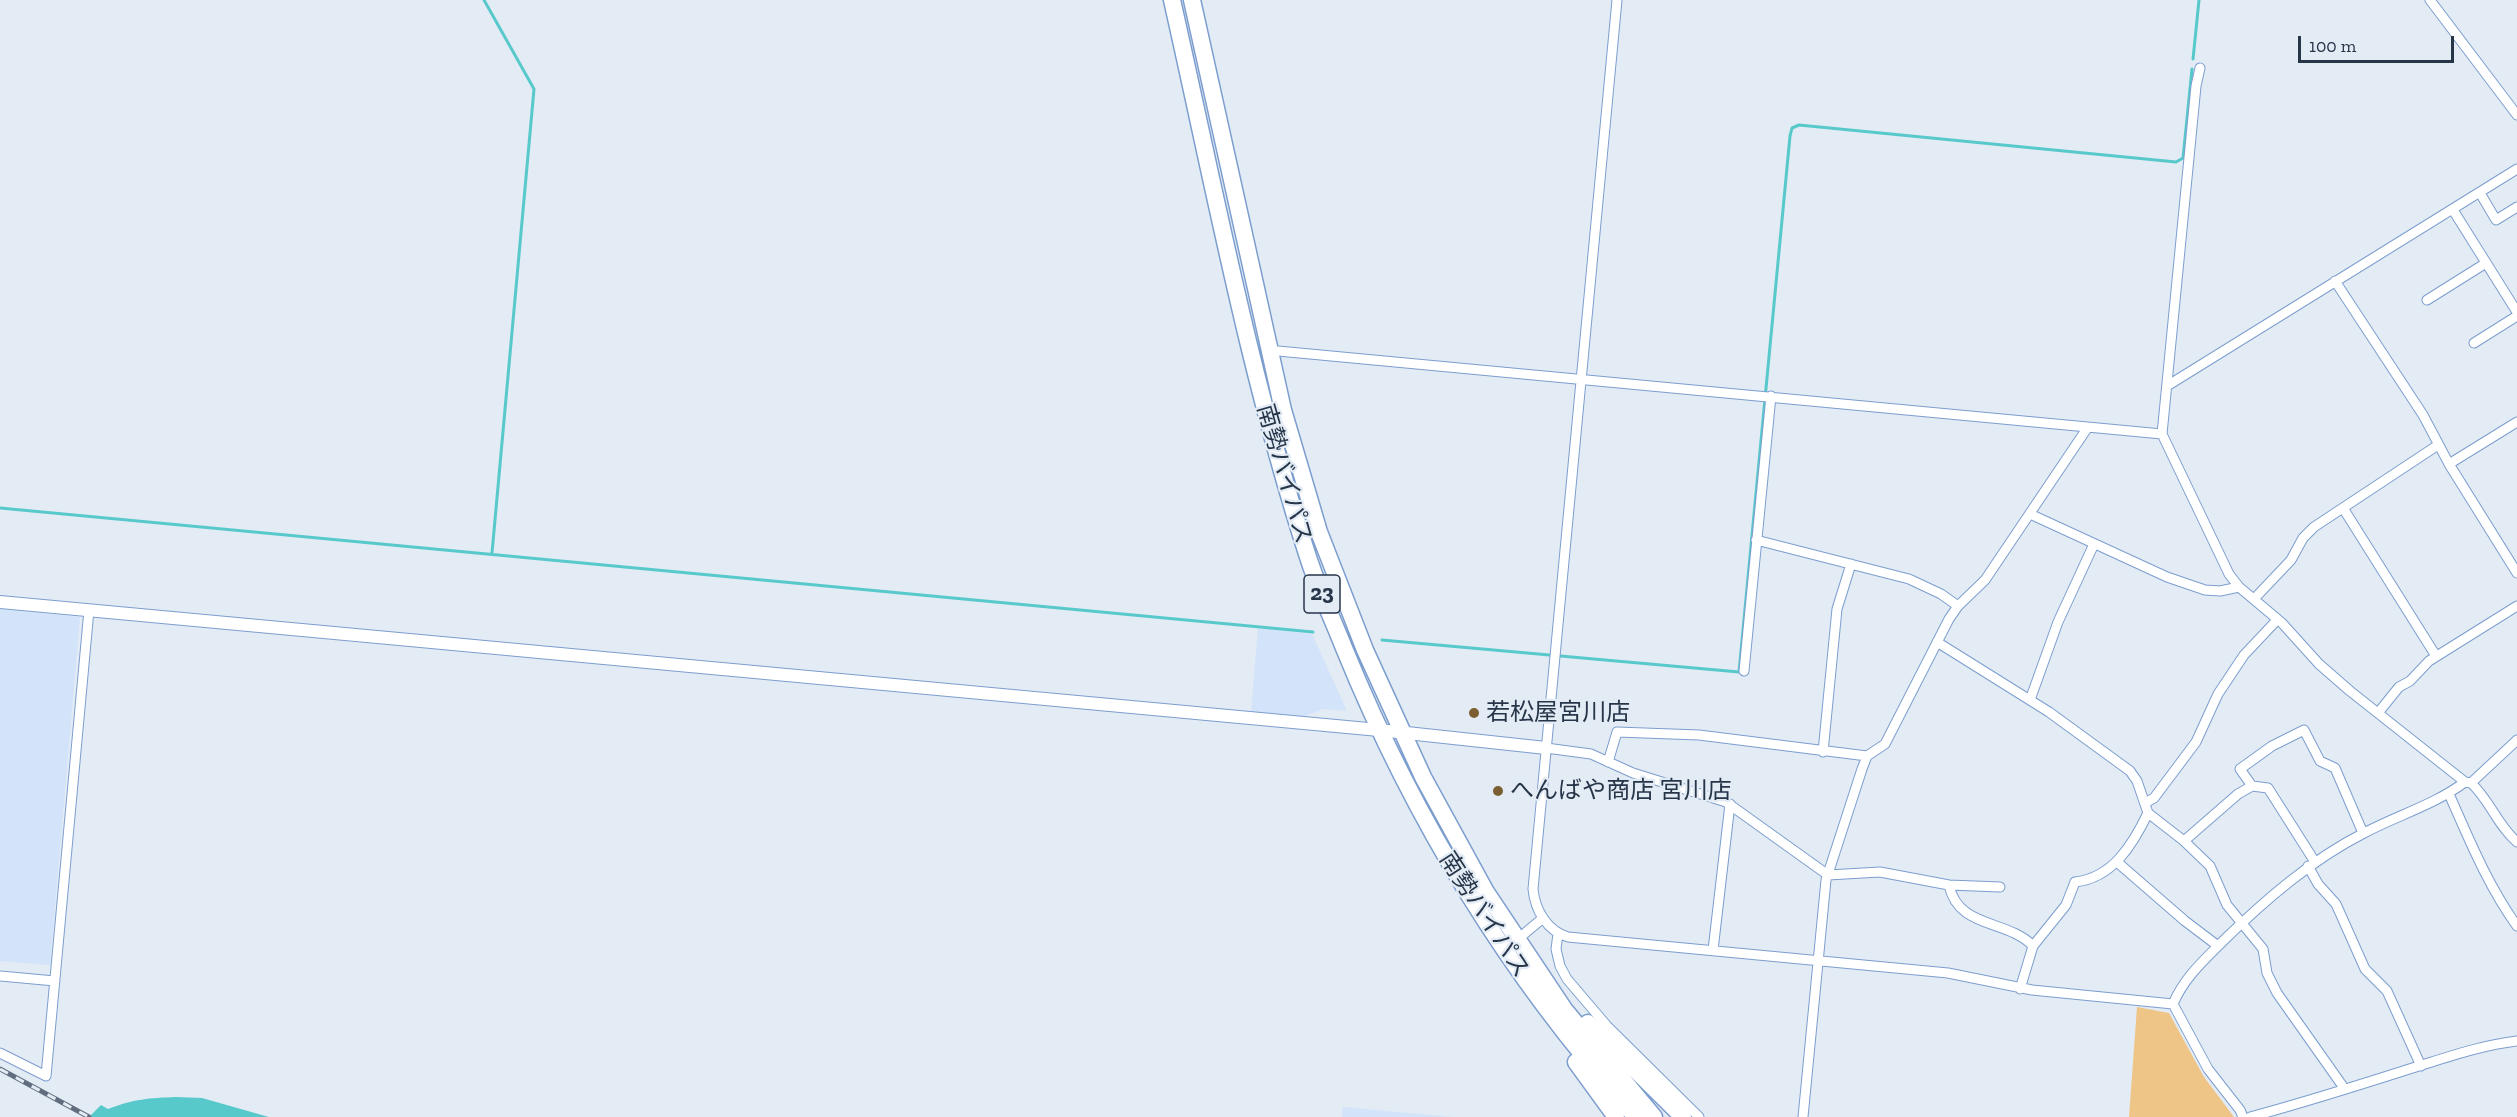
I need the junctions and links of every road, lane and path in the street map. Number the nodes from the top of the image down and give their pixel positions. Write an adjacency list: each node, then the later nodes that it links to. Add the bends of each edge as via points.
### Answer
1 (1173, 0): 43 (highway, 南勢バイパス / 23, via 1257,381 1308,559)
2 (1192, 0): 44 (highway, 南勢バイパス / 23, via 1300,471 1343,595)
3 (1617, 0): 17 (street)
4 (2430, 0): 6 (street)
5 (2200, 68): 18 (street)
6 (2517, 115)
7 (2517, 169): 8 (street)
8 (2480, 193): 9 (street, via 2496,220); 10 (street)
9 (2517, 207)
10 (2453, 210): 11 (street); 12 (street)
11 (2486, 263): 13 (street); 14 (street)
12 (2335, 281): 18 (street); 23 (street)
13 (2427, 300)
14 (2517, 314): 15 (street)
15 (2474, 343)
16 (1278, 351): 17 (street)
17 (1581, 379): 19 (street); 46 (street)
18 (2167, 386): 22 (street)
19 (1767, 396): 21 (street); 27 (street)
20 (2517, 422): 24 (street)
21 (2088, 427): 22 (street); 26 (street)
22 (2162, 434): 31 (street, via 2229,574)
23 (2439, 445): 24 (street); 25 (street)
24 (2449, 465): 30 (street)
25 (2343, 508): 32 (street, via 2307,533 2291,560); 39 (street)
26 (2030, 514): 28 (street); 34 (street, via 1985,580)
27 (1756, 540): 29 (street); 40 (street)
28 (2094, 544): 31 (street, via 2205,590); 41 (street, via 2058,622)
29 (1851, 564): 34 (street, via 1925,585); 47 (street, via 1837,609)
30 (2517, 573)
31 (2240, 587): 32 (street)
32 (2254, 599): 37 (street)
33 (0, 602): 36 (street)
34 (1958, 606): 38 (street)
35 (2517, 606): 39 (street)
36 (89, 610): 43 (street); 74 (street)
37 (2277, 620): 42 (street, via 2319,664); 54 (street, via 2244,655 2218,694 2196,742)
38 (1937, 642): 41 (street); 48 (street, via 1885,744)
39 (2436, 656): 42 (street, via 2399,687)
40 (1744, 671)
41 (2030, 700): 54 (street, via 2130,771)
42 (2378, 713): 50 (street)
43 (1379, 730): 44 (street); 70 (highway, 南勢バイパス / 23, via 1424,818)
44 (1402, 733): 46 (street); 67 (highway, 南勢バイパス / 23, via 1455,838)
45 (2517, 740): 50 (street)
46 (1546, 748): 49 (street, via 1579,751); 63 (street, via 1533,889 1534,902)
47 (1823, 752): 48 (street); 49 (street, via 1699,735 1617,732)
48 (1867, 756): 60 (street)
49 (1608, 762): 53 (street)
50 (2468, 782): 52 (street); 57 (street, via 2483,794)
51 (2252, 786): 55 (street, via 2240,769 2304,730 2320,761 2335,768); 56 (street); 59 (street, via 2268,788)
52 (2449, 794): 55 (street); 65 (street, via 2494,889)
53 (1730, 804): 60 (street); 71 (street)
54 (2146, 808): 56 (street); 58 (street)
55 (2363, 833): 59 (street)
56 (2184, 841): 64 (street, via 2210,866 2227,905)
57 (2517, 842)
58 (2117, 862): 68 (street, via 2103,874 2075,882 2066,905); 69 (street)
59 (2312, 864): 64 (street); 79 (street, via 2318,884 2336,904 2365,969 2387,991)
60 (1828, 875): 61 (street, via 1880,872); 72 (street)
61 (1949, 885): 62 (street); 68 (street, via 1960,907 1972,918 2011,932)
62 (2000, 887)
63 (1543, 918): 66 (street); 67 (street)
64 (2242, 922): 69 (street); 80 (street, via 2263,949 2267,973 2277,993)
65 (2517, 926)
66 (1557, 934): 71 (street); 85 (street, via 1556,949 1567,979 1607,1026)
67 (1518, 939): 83 (highway, 南勢バイパス / 23, via 1564,1009); 84 (highway, via 1596,1031)
68 (2033, 946): 75 (street)
69 (2218, 946): 76 (street, via 2187,977)
70 (1504, 950): 81 (highway, via 1525,993); 82 (highway, 南勢バイパス / 23, via 1583,1055)
71 (1713, 950): 72 (street)
72 (1819, 960): 75 (street, via 1948,972); 86 (street)
73 (0, 975): 74 (street)
74 (55, 981): 78 (street, via 46,1076)
75 (2020, 988): 76 (street)
76 (2173, 1004): 87 (street, via 2208,1069)
77 (2517, 1041): 79 (street, via 2469,1050)
78 (0, 1053)
79 (2421, 1066): 80 (street)
80 (2344, 1088): 88 (street)
81 (1616, 1117)
82 (1636, 1117)
83 (1654, 1117)
84 (1683, 1117)
85 (1699, 1117)
86 (1803, 1117)
87 (2242, 1117)
88 (2250, 1117)

